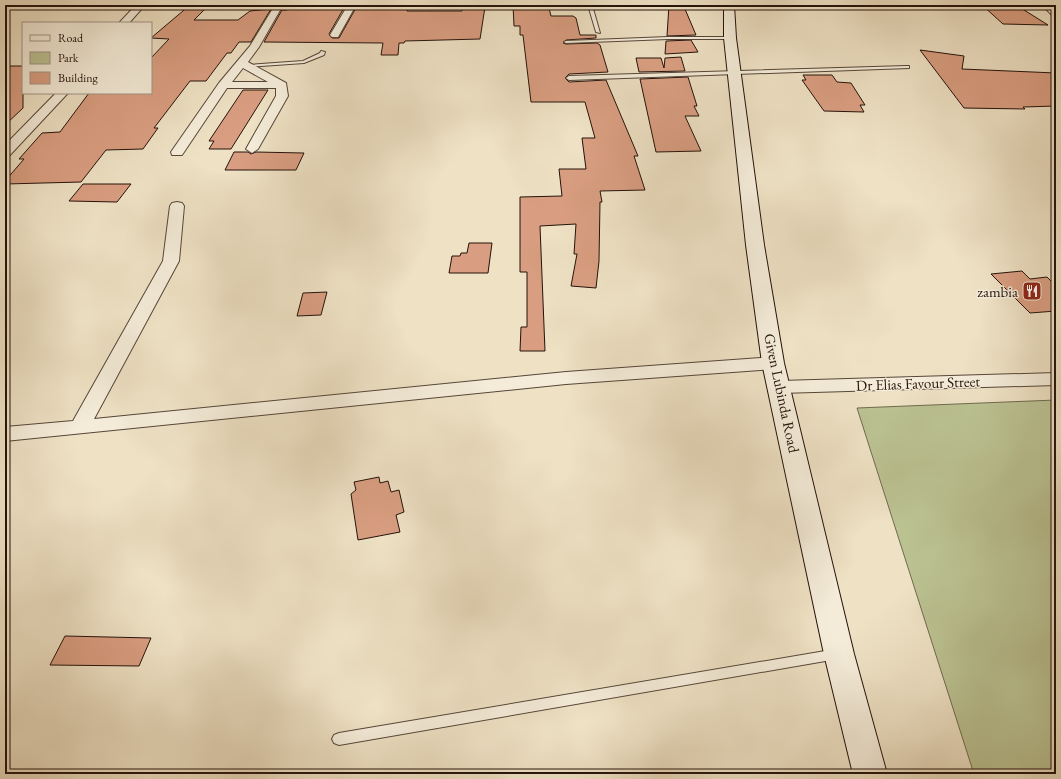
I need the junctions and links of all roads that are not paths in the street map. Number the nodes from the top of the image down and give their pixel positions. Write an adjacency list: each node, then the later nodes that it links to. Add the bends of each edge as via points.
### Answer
1 (141, 5): 8 (street)
2 (279, 5): 14 (street)
3 (352, 5): 10 (street)
4 (590, 5): 9 (lane)
5 (729, 5): 11 (street, Given Lubinda Road)
6 (1046, 5): 7 (street)
7 (1056, 14)
8 (125, 22)
9 (598, 32)
10 (335, 35)
11 (730, 38): 12 (lane); 16 (street, Given Lubinda Road)
12 (566, 42)
13 (324, 52): 14 (lane, via 304,62)
14 (245, 65): 18 (street); 19 (street)
15 (907, 68): 16 (lane)
16 (734, 74): 17 (lane); 25 (street, Given Lubinda Road, via 755,245)
17 (570, 78)
18 (223, 85): 19 (street); 23 (street)
19 (282, 85): 21 (street, via 282,96)
20 (61, 94): 22 (street)
21 (252, 149)
22 (5, 152)
23 (177, 152)
24 (177, 206): 28 (street, via 172,261)
25 (773, 363): 27 (street, Given Lubinda Road); 28 (street, via 566,378)
26 (1056, 379): 27 (street, Dr Elias Favour Street)
27 (780, 387): 30 (street, Given Lubinda Road)
28 (80, 426): 29 (street)
29 (5, 434)
30 (839, 654): 31 (lane); 32 (street, Given Lubinda Road)
31 (339, 739)
32 (870, 774)

